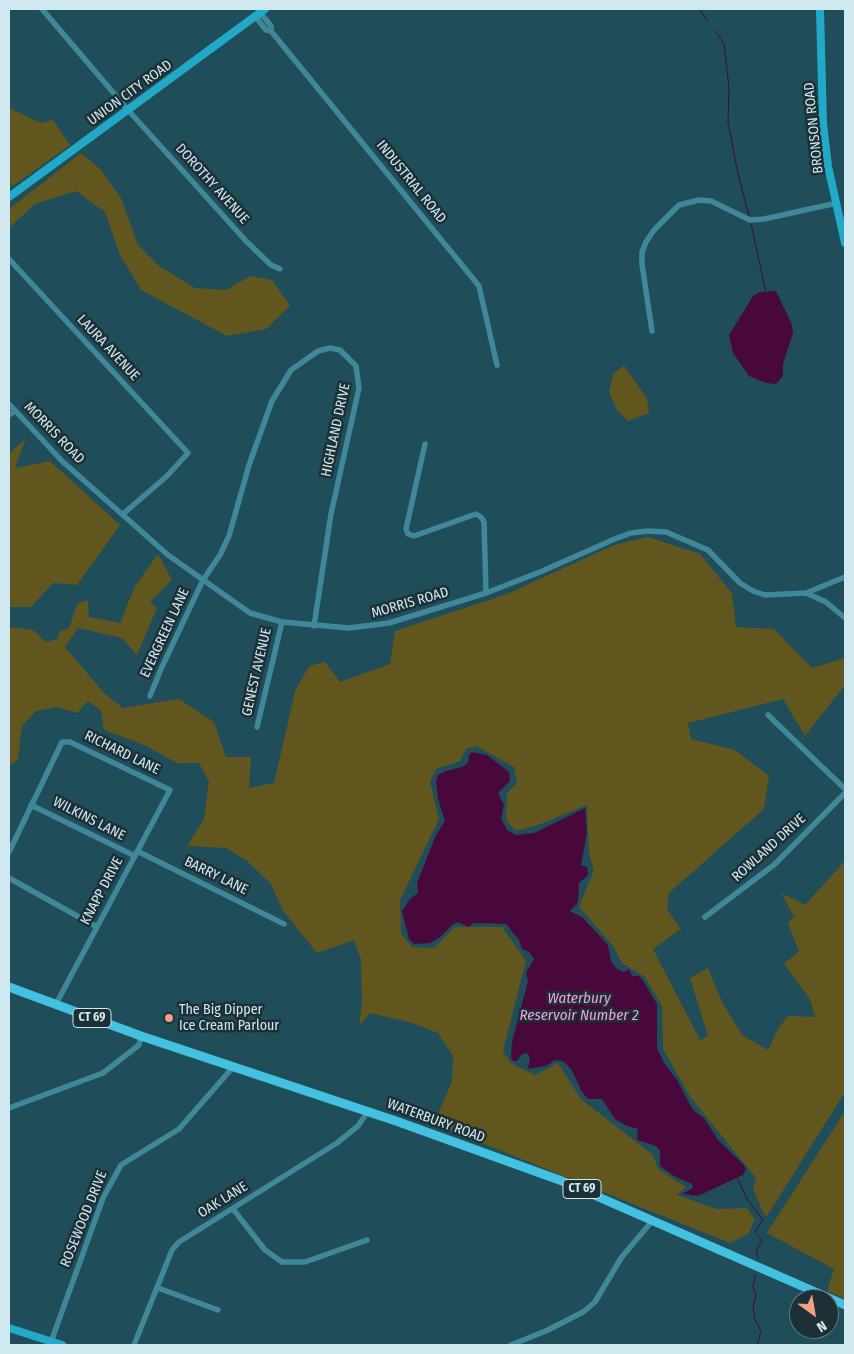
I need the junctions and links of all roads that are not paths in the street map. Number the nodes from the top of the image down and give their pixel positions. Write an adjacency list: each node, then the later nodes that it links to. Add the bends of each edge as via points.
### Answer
1 (42, 9): 5 (street, DOROTHY AVENUE)
2 (265, 9): 4 (main road, UNION CITY ROAD)
3 (820, 9): 7 (main road, BRONSON ROAD, via 823,124)
4 (258, 15): 5 (main road, UNION CITY ROAD); 13 (street, INDUSTRIAL ROAD, via 266,30 271,31 479,286)
5 (128, 110): 6 (main road, UNION CITY ROAD); 11 (street, DOROTHY AVENUE, via 246,241 271,265)
6 (9, 197)
7 (837, 203): 8 (main road, BRONSON ROAD); 12 (street, via 762,220 750,220 711,201 699,200 679,206 654,230 642,252)
8 (842, 212): 9 (main road, BRONSON ROAD)
9 (845, 243)
10 (9, 258): 18 (street, LAURA AVENUE, via 188,453 167,476)
11 (280, 269)
12 (652, 332)
13 (497, 365)
14 (9, 404): 15 (street, MORRIS ROAD)
15 (14, 411): 16 (street); 18 (street, MORRIS ROAD, via 62,461)
16 (9, 416)
17 (425, 444): 21 (street, via 406,529 408,534 414,536 476,514 480,517 484,522)
18 (122, 514): 20 (street, MORRIS ROAD, via 168,555)
19 (845, 577): 22 (street)
20 (203, 580): 24 (street, MORRIS ROAD, via 250,613); 25 (street, HIGHLAND DRIVE, via 229,536 249,464 281,385 291,370 318,351 340,350 356,366 359,388 331,514); 26 (street, EVERGREEN LANE)
21 (486, 593): 22 (street, MORRIS ROAD, via 617,538 648,531 666,532 708,550 753,591 765,594); 25 (street, MORRIS ROAD, via 389,623 349,628)
22 (806, 593): 23 (street, via 826,602)
23 (845, 618)
24 (282, 622): 25 (street, MORRIS ROAD); 28 (street, GENEST AVENUE)
25 (314, 626)
26 (150, 696)
27 (768, 715): 30 (street)
28 (257, 728)
29 (170, 790): 31 (street, RICHARD LANE, via 70,742 62,742); 33 (street, KNAPP DRIVE)
30 (845, 791): 35 (street, ROWLAND DRIVE, via 775,864)
31 (32, 804): 32 (street); 33 (street, WILKINS LANE)
32 (9, 852)
33 (136, 854): 36 (street, BARRY LANE); 37 (street, KNAPP DRIVE)
34 (9, 878): 37 (street)
35 (705, 917)
36 (284, 924)
37 (97, 927): 39 (street, KNAPP DRIVE)
38 (9, 987): 39 (main road, WATERBURY ROAD / CT 69)
39 (56, 1004): 40 (main road, WATERBURY ROAD / CT 69)
40 (141, 1036): 41 (main road, WATERBURY ROAD / CT 69); 42 (street, via 139,1045 103,1073)
41 (234, 1066): 43 (main road, WATERBURY ROAD / CT 69); 51 (street, ROSEWOOD DRIVE, via 179,1129 121,1165 103,1198)
42 (9, 1108)
43 (368, 1111): 44 (street, OAK LANE, via 358,1126 338,1143); 45 (main road, WATERBURY ROAD / CT 69, via 562,1181)
44 (232, 1209): 46 (street, via 265,1250 282,1262 305,1262); 47 (street, OAK LANE, via 179,1242 172,1250)
45 (653, 1220): 48 (main road, WATERBURY ROAD / CT 69); 54 (street, via 621,1258 595,1302 548,1330)
46 (367, 1240)
47 (158, 1288): 49 (street); 53 (street, OAK LANE)
48 (845, 1305)
49 (218, 1310)
50 (9, 1328): 51 (main road)
51 (51, 1342): 52 (main road)
52 (62, 1345)
53 (134, 1345)
54 (511, 1345)

